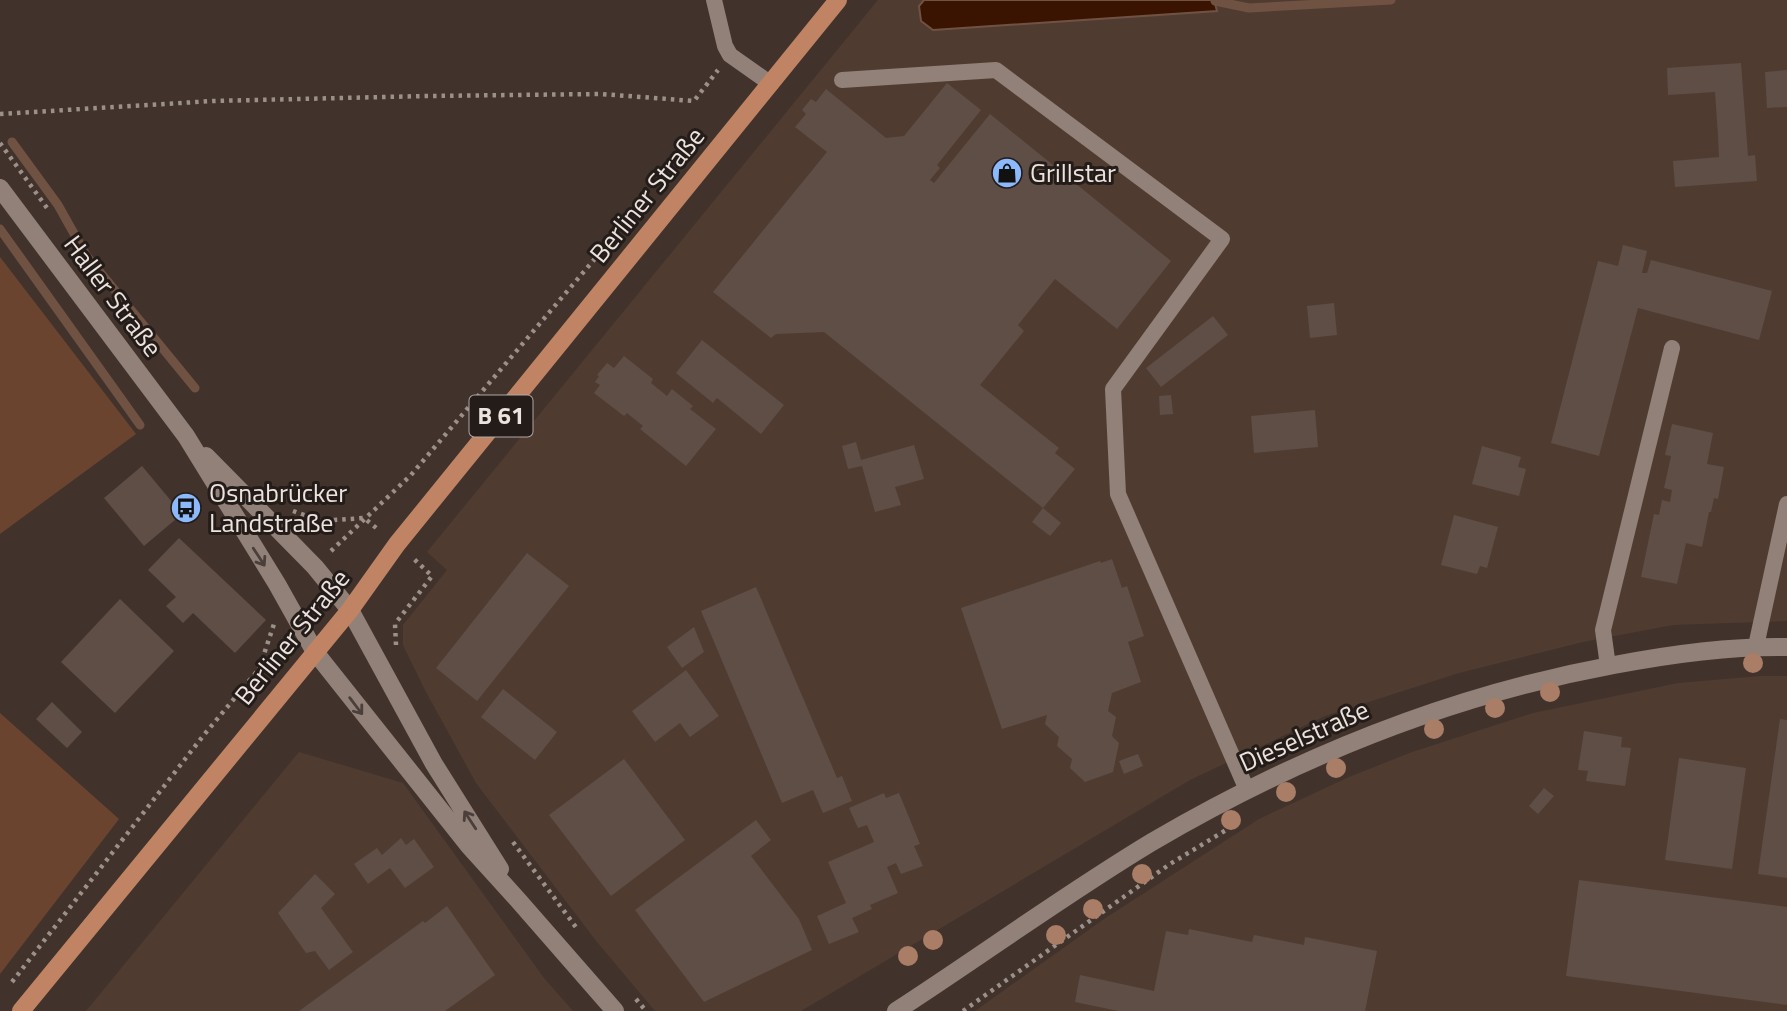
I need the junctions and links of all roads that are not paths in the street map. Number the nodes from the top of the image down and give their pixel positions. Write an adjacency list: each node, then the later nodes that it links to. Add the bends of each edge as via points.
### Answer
1 (714, 0): 4 (lane, via 730,55)
2 (838, 0): 4 (main road, Berliner Straße / B 61)
3 (842, 80): 14 (lane, via 996,70 1222,239 1113,389 1118,494)
4 (771, 84): 9 (main road, Berliner Straße / B 61, via 397,544)
5 (0, 188): 7 (street, Haller Straße)
6 (1672, 348): 13 (lane, via 1603,630)
7 (186, 436): 9 (street, Haller Straße, via 315,567); 12 (street, Haller Straße, one-way to 12)
8 (1787, 504): 10 (lane)
9 (350, 610): 12 (main road, Berliner Straße / B 61); 15 (street, one-way to 9, via 434,764)
10 (1756, 646): 11 (street, Dieselstraße); 13 (street, Dieselstraße)
11 (1787, 647)
12 (315, 652): 15 (street, one-way to 15, via 469,846); 16 (main road, Berliner Straße / B 61)
13 (1608, 666): 14 (street, Dieselstraße, via 1524,684 1404,722)
14 (1247, 790): 18 (street, Dieselstraße, via 1152,843)
15 (519, 900): 17 (street)
16 (21, 1011)
17 (615, 1011)
18 (895, 1011)

